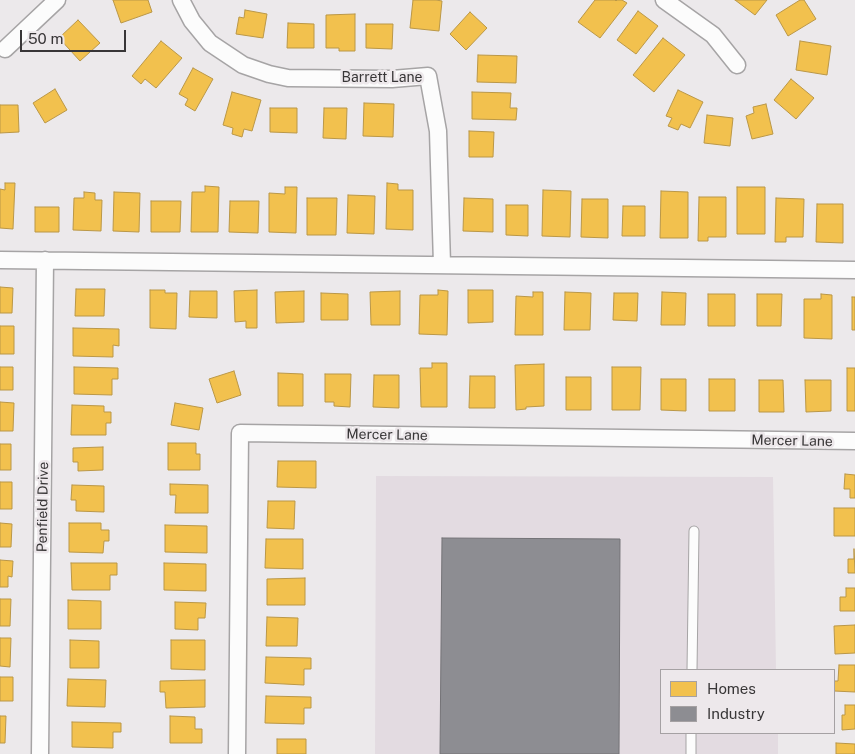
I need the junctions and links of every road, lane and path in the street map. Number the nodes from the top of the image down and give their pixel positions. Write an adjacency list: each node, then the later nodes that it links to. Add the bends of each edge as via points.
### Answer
1 (57, 0): 4 (street)
2 (181, 0): 8 (street, Barrett Lane, via 192,21 210,43 243,65 269,74 288,78 428,76 438,131)
3 (664, 0): 5 (street, via 713,35)
4 (5, 49)
5 (737, 65)
6 (0, 260): 7 (street)
7 (45, 260): 8 (street); 14 (street, Penfield Drive)
8 (442, 264): 9 (street)
9 (855, 270)
10 (855, 441): 15 (street, Mercer Lane, via 240,433)
11 (694, 531): 12 (lane)
12 (692, 669)
13 (691, 734): 16 (lane)
14 (40, 754)
15 (237, 754)
16 (691, 754)

